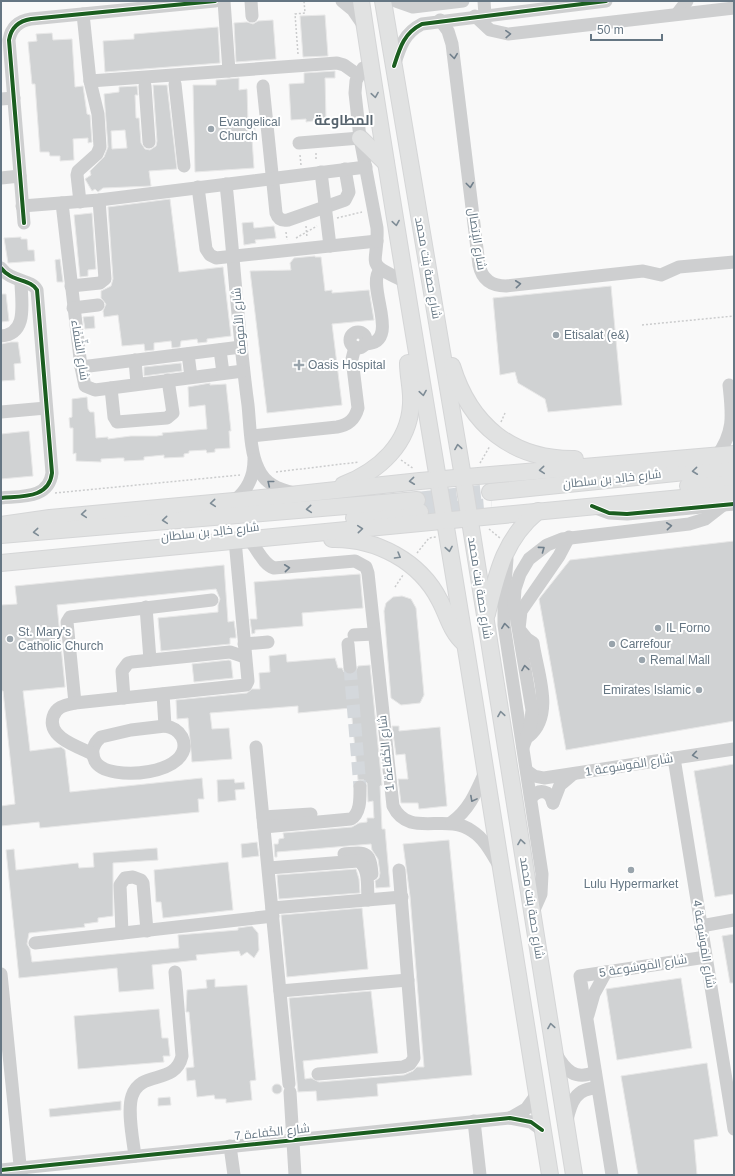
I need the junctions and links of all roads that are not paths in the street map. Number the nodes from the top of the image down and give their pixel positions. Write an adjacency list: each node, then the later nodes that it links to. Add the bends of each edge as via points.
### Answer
1 (215, 1): 14 (street)
2 (224, 1): 25 (street)
3 (251, 1): 18 (street)
4 (342, 1): 21 (street, via 353,10)
5 (361, 1): 21 (main road, شارع حصة بنت محمد)
6 (383, 1): 24 (main road, شارع حصة بنت محمد)
7 (396, 1): 13 (street, via 408,6)
8 (463, 1): 12 (street)
9 (484, 1): 19 (street)
10 (606, 1): 19 (street)
11 (687, 1): 17 (street)
12 (449, 2): 13 (street)
13 (429, 3)
14 (97, 7): 16 (street)
15 (734, 8): 17 (street)
16 (83, 14): 22 (street, via 25,20); 29 (street)
17 (677, 14): 19 (street, one-way to 17, via 490,30 508,34)
18 (252, 16)
19 (480, 16): 20 (street)
20 (440, 20): 24 (street, via 422,24 407,34); 55 (street, شارع الإتصال, one-way to 55, via 452,44 479,265 484,276 493,284 499,286 643,271 661,275 679,267)
21 (364, 27): 23 (main road, شارع حصة بنت محمد)
22 (7, 29): 32 (street)
23 (370, 62): 26 (street); 36 (main road, شارع حصة بنت محمد, one-way to 36)
24 (394, 66): 63 (main road, شارع حصة بنت محمد)
25 (230, 71): 26 (street, via 338,63); 29 (street)
26 (358, 75): 33 (street, via 355,87)
27 (209, 81): 28 (street)
28 (175, 84): 30 (street); 37 (street)
29 (91, 86): 30 (street); 47 (street, via 98,114 100,147 97,154 78,171)
30 (145, 86): 34 (street)
31 (263, 86): 43 (street)
32 (7, 98): 41 (street)
33 (360, 138): 35 (street); 36 (main road); 38 (street)
34 (149, 142)
35 (299, 143)
36 (386, 164): 60 (main road, شارع حصة بنت محمد, one-way to 60)
37 (184, 166)
38 (366, 167): 39 (street); 52 (street)
39 (346, 170): 40 (street); 50 (street, via 349,192 347,198)
40 (319, 173): 43 (street); 50 (street)
41 (20, 176): 42 (street); 49 (street)
42 (1, 178)
43 (273, 178): 44 (street); 50 (street, via 276,213 280,219 285,220)
44 (226, 184): 45 (street); 54 (street, شارع الأمومة)
45 (198, 187): 46 (street); 54 (street, via 207,252 216,258)
46 (99, 200): 47 (street); 59 (street, via 105,279 100,283)
47 (80, 202): 48 (street)
48 (62, 203): 49 (street); 59 (street, شارع الشِّفَاء)
49 (22, 206): 51 (street)
50 (325, 207): 53 (street)
51 (24, 223)
52 (377, 241): 53 (street); 57 (street, via 374,258)
53 (330, 246): 54 (street)
54 (234, 256): 65 (street, شارع الأمومة)
55 (734, 262)
56 (1, 268): 58 (street, via 10,277)
57 (380, 270): 60 (street); 79 (street, via 376,276 382,324 360,341 352,359 357,414 349,424 337,427)
58 (21, 281): 64 (street, via 21,323 12,333); 77 (street, via 32,284 37,290)
59 (71, 286): 62 (street, شارع الشِّفَاء)
60 (406, 288): 86 (main road, شارع حصة بنت محمد, one-way to 86); 88 (main road, via 406,344 411,405 403,434 392,453 378,466 363,476)
61 (98, 305): 62 (street)
62 (73, 308): 69 (street, شارع الشِّفَاء)
63 (437, 322): 82 (main road, via 462,394 475,415 496,435 522,450 558,459 676,456); 84 (main road, شارع حصة بنت محمد, one-way to 63)
64 (1, 336)
65 (241, 347): 66 (street); 70 (street, شارع الأمومة)
66 (220, 350): 67 (street); 71 (street)
67 (188, 354): 68 (street); 72 (street)
68 (135, 360): 69 (street); 74 (street)
69 (81, 367): 76 (street, شارع الشِّفَاء, via 83,383 88,388)
70 (243, 371): 71 (street, شارع الشِّفَاء); 79 (street, شارع الأمومة)
71 (223, 373): 72 (street, شارع الشِّفَاء)
72 (191, 377): 73 (street, شارع الشِّفَاء)
73 (168, 380): 74 (street, شارع الشِّفَاء); 76 (street, via 173,413 167,418 117,422 114,417)
74 (137, 384): 76 (street, شارع الشِّفَاء)
75 (729, 385): 81 (street, via 732,426 728,439)
76 (111, 388)
77 (46, 408): 78 (street); 91 (street, via 52,473 50,483 43,491 34,494)
78 (1, 412)
79 (252, 436): 85 (street, شارع الأمومة)
80 (734, 454): 81 (main road)
81 (717, 456): 82 (main road)
82 (700, 458): 84 (main road, one-way to 84)
83 (734, 467): 87 (main road, شارع خالِد بن سلطان, one-way to 87, via 491,499)
84 (462, 472): 86 (main road); 96 (main road, شارع حصة بنت محمد)
85 (257, 474): 90 (street, شارع الأمومة, one-way to 85, via 277,488); 92 (street)
86 (436, 474): 88 (main road, one-way to 88); 97 (main road, شارع حصة بنت محمد)
87 (734, 482)
88 (324, 491): 90 (main road)
89 (734, 493): 94 (main road)
90 (297, 494): 92 (main road)
91 (1, 498)
92 (234, 501): 98 (main road, one-way to 98)
93 (729, 504): 94 (street, via 622,514 609,513); 101 (street, one-way to 93, via 689,524 705,519)
94 (592, 506): 95 (main road)
95 (538, 511): 96 (main road); 103 (main road, via 521,527)
96 (469, 518): 97 (main road); 108 (main road, شارع حصة بنت محمد)
97 (444, 520): 100 (main road, one-way to 97); 112 (main road, شارع حصة بنت محمد, one-way to 112)
98 (1, 525)
99 (1, 535): 104 (main road, شارع خالِد بن سلطان, one-way to 99, via 419,506)
100 (292, 535): 102 (main road); 112 (main road, one-way to 112, via 357,541 385,550 404,560 421,574 431,587 452,630)
101 (569, 537): 109 (street, via 521,611); 109 (street, one-way to 101, via 514,597 520,574 529,559 540,550)
102 (242, 539): 105 (main road); 110 (street, شارع الكَفاءة 1, one-way to 110, via 257,548 267,564 274,568 355,561 363,564 368,573); 113 (street)
103 (507, 551): 108 (main road); 120 (street, one-way to 103, via 504,625)
104 (1, 556)
105 (1, 563)
106 (212, 600): 107 (street)
107 (146, 607): 114 (street); 118 (street, via 72,616 68,619)
108 (485, 619): 139 (main road, شارع حصة بنت محمد, one-way to 108)
109 (519, 629): 120 (street, via 532,710)
110 (374, 634): 115 (street, via 351,640); 131 (street, شارع الكَفاءة 1, via 393,806 402,818 412,823)
111 (268, 642): 113 (street)
112 (465, 645): 125 (main road, شارع حصة بنت محمد)
113 (244, 651): 114 (street); 116 (street, via 248,681 244,687)
114 (150, 660): 117 (street, via 132,662 124,666)
115 (350, 667)
116 (163, 694): 117 (street); 119 (street)
117 (124, 698): 118 (street)
118 (75, 703): 123 (street, via 63,705 55,712 53,729 60,737)
119 (165, 726): 123 (street, via 101,737 95,744); 123 (street, via 178,732 184,745 181,755 170,765 147,772 119,772 96,764)
120 (525, 742): 126 (street)
121 (256, 747): 130 (street)
122 (734, 749): 124 (street, شارع المَوسُوعة 1, one-way to 124)
123 (93, 754)
124 (674, 758): 127 (street, شارع المَوسُوعة 1); 141 (street, شارع المَوسُوعة 4)
125 (486, 770): 131 (street, one-way to 131, via 471,803 463,814); 133 (main road, شارع حصة بنت محمد)
126 (527, 771): 127 (street, شارع المَوسُوعة 1, via 544,778); 129 (street)
127 (574, 773): 129 (street, via 560,786 554,803 550,794 545,791 538,792)
128 (360, 787): 130 (street, via 357,811)
129 (531, 798): 139 (street, via 543,881 541,894)
130 (264, 822): 134 (street)
131 (452, 822): 133 (street, شارع الكَفاءة 1, via 478,835)
132 (311, 857): 137 (street, via 362,853 367,855 371,862)
133 (500, 867): 157 (main road, شارع حصة بنت محمد)
134 (268, 868): 137 (street, via 358,861 366,870); 138 (street)
135 (399, 870): 136 (street)
136 (402, 897): 137 (street); 149 (street)
137 (371, 900): 138 (street)
138 (273, 912): 142 (street); 150 (street)
139 (533, 912): 152 (main road, شارع حصة بنت محمد, one-way to 139)
140 (734, 920): 141 (street)
141 (701, 926): 145 (street, شارع المَوسُوعة 4)
142 (147, 931): 143 (street); 143 (street, via 143,884 137,878 129,877 122,881 120,889)
143 (122, 934): 144 (street)
144 (35, 943)
145 (706, 957): 147 (street, شارع المَوسُوعة 5); 153 (street, شارع المَوسُوعة 4)
146 (175, 972): 165 (street, via 182,1056 173,1072 148,1080 134,1092 130,1107)
147 (606, 972): 151 (street, via 594,994); 151 (street, شارع المَوسُوعة 5, via 580,976)
148 (1, 974): 167 (street)
149 (408, 980): 150 (street); 155 (street, via 415,1054 410,1064 403,1067)
150 (280, 991): 163 (street, via 290,1088)
151 (587, 1019): 154 (street)
152 (555, 1052): 154 (street, via 568,1072 579,1076); 160 (main road, شارع حصة بنت محمد)
153 (729, 1063): 161 (street, شارع المَوسُوعة 4)
154 (595, 1072): 156 (street)
155 (318, 1074)
156 (597, 1088): 160 (street, via 582,1091 574,1097); 173 (street)
157 (536, 1094): 158 (street, شارع الكَفاءة 7, via 526,1109); 162 (main road, شارع حصة بنت محمد)
158 (510, 1118): 159 (street, شارع الكَفاءة 7); 162 (street, شارع الكَفاءة 7, via 531,1122)
159 (474, 1121): 163 (street, شارع الكَفاءة 7); 170 (street)
160 (566, 1124): 172 (main road, شارع حصة بنت محمد)
161 (734, 1129)
162 (542, 1130): 171 (main road, شارع حصة بنت محمد)
163 (292, 1140): 164 (street, شارع الكَفاءة 7); 169 (street)
164 (230, 1146): 165 (street, شارع الكَفاءة 7); 168 (street)
165 (135, 1156): 167 (street, شارع الكَفاءة 7)
166 (1, 1170): 167 (street, شارع الكَفاءة 7)
167 (20, 1171)
168 (234, 1175)
169 (295, 1175)
170 (480, 1175)
171 (550, 1175)
172 (574, 1175)
173 (612, 1175)

